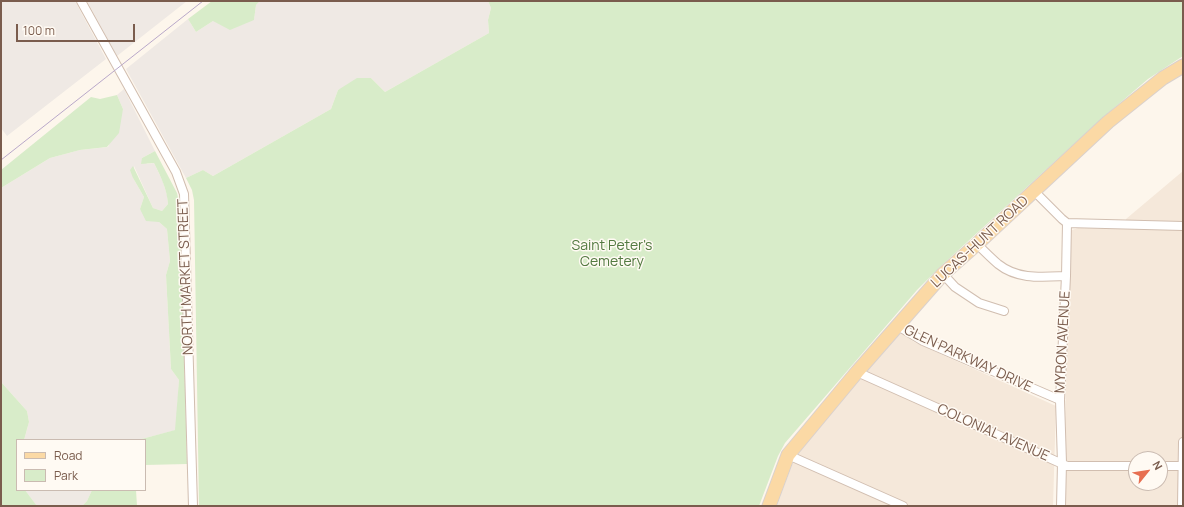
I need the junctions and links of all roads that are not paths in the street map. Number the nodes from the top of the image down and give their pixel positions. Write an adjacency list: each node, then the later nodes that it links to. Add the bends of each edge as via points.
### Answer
1 (81, 1): 20 (street, NORTH MARKET STREET, via 176,172 184,194)
2 (1183, 66): 3 (main road, LUCAS-HUNT ROAD, via 1163,78 1108,122)
3 (1034, 191): 4 (street); 6 (main road, LUCAS-HUNT ROAD)
4 (1067, 223): 5 (street); 8 (street, MYRON AVENUE)
5 (1183, 226)
6 (977, 244): 7 (main road, LUCAS-HUNT ROAD); 8 (street, via 999,264 1014,273 1033,277)
7 (943, 274): 9 (street, via 955,287 979,303); 10 (main road, LUCAS-HUNT ROAD)
8 (1066, 276): 12 (street, MYRON AVENUE)
9 (1004, 311)
10 (898, 326): 11 (main road, LUCAS-HUNT ROAD); 12 (street, GLEN PARKWAY DRIVE, via 922,341)
11 (857, 372): 14 (main road, LUCAS-HUNT ROAD); 15 (street, COLONIAL AVENUE)
12 (1060, 400): 15 (street, MYRON AVENUE)
13 (1183, 442): 18 (street)
14 (788, 455): 19 (street); 21 (main road, LUCAS-HUNT ROAD)
15 (1062, 463): 16 (street, COLONIAL AVENUE, via 1067,466); 23 (street, MYRON AVENUE)
16 (1128, 466)
17 (1168, 466): 18 (street)
18 (1183, 466): 24 (street)
19 (886, 503): 22 (street)
20 (193, 506)
21 (769, 506)
22 (903, 506)
23 (1061, 506)
24 (1182, 506)

